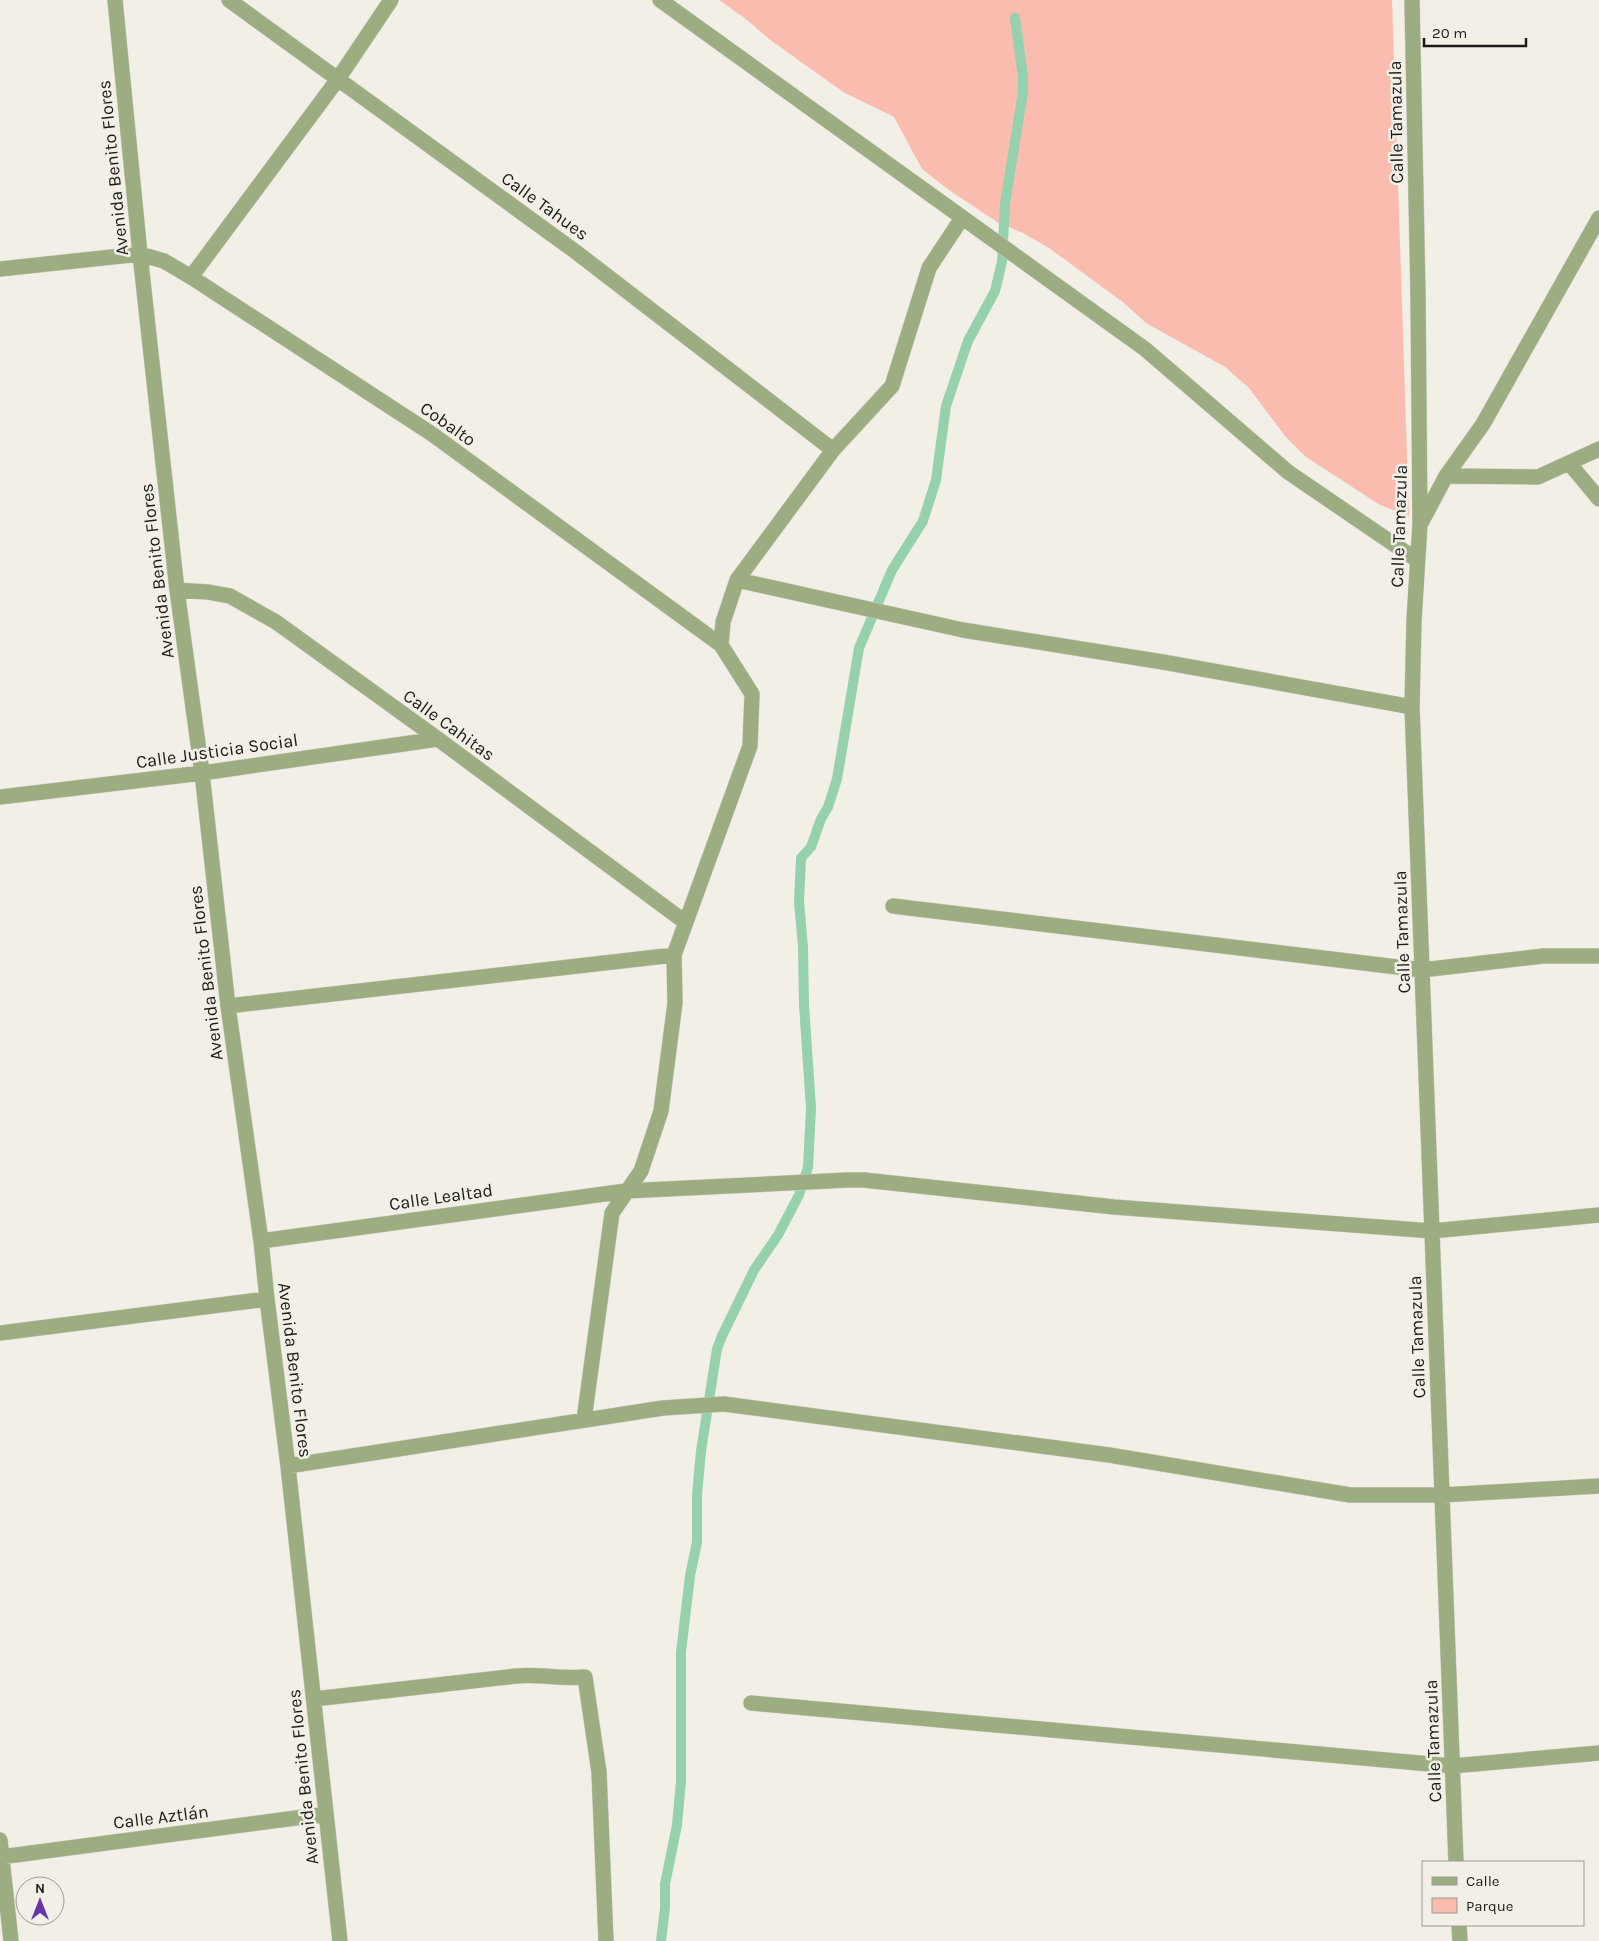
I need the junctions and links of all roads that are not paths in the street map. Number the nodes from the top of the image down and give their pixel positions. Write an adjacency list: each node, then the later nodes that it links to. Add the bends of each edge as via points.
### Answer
1 (115, 0): 9 (street, Avenida Benito Flores)
2 (229, 0): 6 (street, Calle Tahues)
3 (391, 0): 6 (street)
4 (660, 0): 7 (street)
5 (1412, 0): 17 (street, Calle Tamazula)
6 (338, 79): 11 (street); 13 (street, Calle Tahues, via 576,252)
7 (962, 218): 13 (street, via 929,268 892,386); 18 (street, via 1145,349 1288,472)
8 (1599, 218): 15 (street, via 1483,424)
9 (140, 254): 10 (street); 11 (street, Cobalto, via 164,261); 20 (street, Avenida Benito Flores)
10 (0, 269)
11 (191, 276): 21 (street, Cobalto, via 432,434)
12 (1599, 449): 14 (street)
13 (833, 450): 19 (street)
14 (1569, 463): 15 (street, via 1538,477); 16 (street)
15 (1446, 476): 17 (street)
16 (1599, 499)
17 (1420, 524): 18 (street, Calle Tamazula)
18 (1417, 560): 22 (street, Calle Tamazula)
19 (737, 580): 21 (street, via 723,622); 22 (street, via 963,630)
20 (177, 590): 23 (street, Calle Cahitas, via 230,596 250,606); 24 (street, Avenida Benito Flores)
21 (721, 645): 27 (street, via 752,694 750,746)
22 (1412, 707): 30 (street, Calle Tamazula)
23 (438, 739): 24 (street, Calle Justicia Social); 27 (street, Calle Cahitas)
24 (202, 773): 25 (street, Calle Justicia Social); 31 (street, Avenida Benito Flores)
25 (0, 797)
26 (893, 906): 30 (street)
27 (685, 922): 28 (street)
28 (674, 955): 31 (street); 32 (street, via 675,1003 661,1111 641,1171)
29 (1599, 956): 30 (street, via 1543,956)
30 (1422, 970): 34 (street, Calle Tamazula)
31 (228, 1006): 35 (street, Avenida Benito Flores)
32 (626, 1191): 34 (street, Calle Lealtad, via 864,1180 1114,1207); 35 (street, Calle Lealtad); 38 (street, via 612,1213)
33 (1599, 1215): 34 (street, Calle Lealtad)
34 (1432, 1231): 41 (street, Calle Tamazula)
35 (261, 1241): 36 (street, Avenida Benito Flores)
36 (267, 1299): 37 (street); 39 (street, Avenida Benito Flores)
37 (0, 1333)
38 (584, 1420): 39 (street); 41 (street, via 663,1408 724,1404 1109,1455 1350,1495)
39 (288, 1466): 42 (street, Avenida Benito Flores)
40 (1599, 1486): 41 (street)
41 (1441, 1495): 45 (street, Calle Tamazula)
42 (314, 1699): 46 (street, Avenida Benito Flores); 53 (street, via 535,1674 585,1677 599,1772)
43 (751, 1704): 45 (street)
44 (1599, 1753): 45 (street)
45 (1452, 1766): 49 (street, Calle Tamazula)
46 (326, 1814): 48 (street, Calle Aztlán); 52 (street, Avenida Benito Flores)
47 (0, 1840): 48 (street)
48 (1, 1856): 51 (street)
49 (1456, 1861)
50 (1459, 1926): 54 (street)
51 (11, 1941)
52 (340, 1941)
53 (606, 1941)
54 (1460, 1941)

